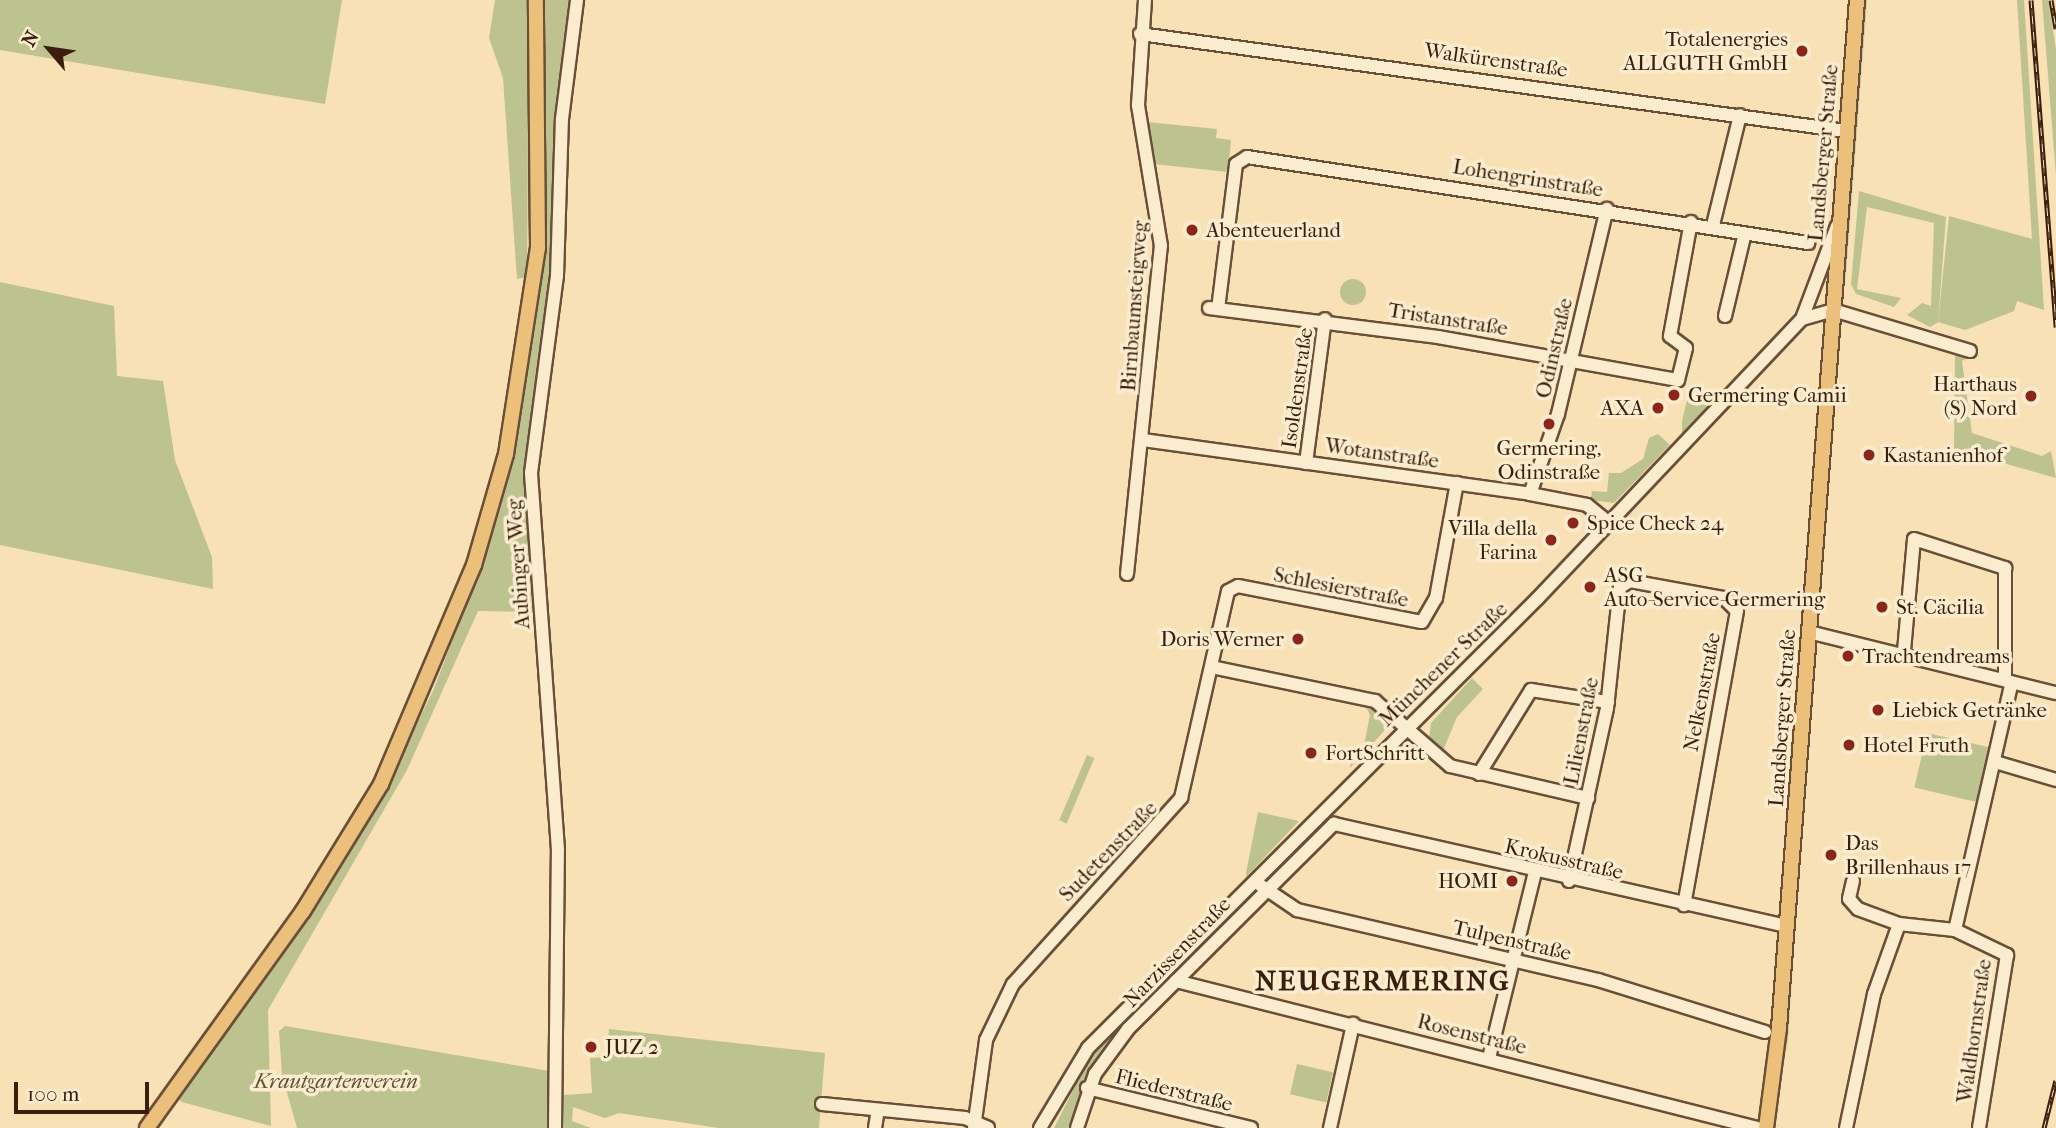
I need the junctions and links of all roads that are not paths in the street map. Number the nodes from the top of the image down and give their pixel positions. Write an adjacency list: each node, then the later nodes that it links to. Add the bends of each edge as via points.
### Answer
1 (536, 0): 59 (main road, via 538,248 506,454 474,565 381,784 296,922)
2 (577, 0): 60 (street, Aubinger Weg, via 562,119 556,276 531,444 558,850)
3 (1144, 0): 5 (street, Birnbaumsteigweg)
4 (1857, 0): 7 (main road, Landsberger Straße)
5 (1140, 34): 6 (street, Walkürenstraße); 21 (street, Birnbaumsteigweg, via 1138,105 1161,227)
6 (1741, 115): 7 (street, Walkürenstraße); 10 (street)
7 (1846, 131): 11 (main road, Landsberger Straße)
8 (1607, 209): 9 (street, Lohengrinstraße); 14 (street, Lohengrinstraße, via 1240,158); 20 (street, Odinstraße)
9 (1691, 222): 10 (street, Lohengrinstraße); 20 (street, Tristanstraße, via 1670,336 1686,348 1678,380)
10 (1713, 225): 12 (street, Lohengrinstraße)
11 (1838, 226): 15 (main road, Landsberger Straße); 18 (street)
12 (1745, 233): 13 (street, Lohengrinstraße); 16 (street)
13 (1808, 243)
14 (1214, 308): 17 (street, Tristanstraße)
15 (1833, 310): 18 (street); 19 (street); 29 (main road, Landsberger Straße)
16 (1725, 316)
17 (1325, 319): 20 (street, Tristanstraße); 22 (street, Isoldenstraße)
18 (1802, 319): 25 (street, Münchener Straße)
19 (1970, 351)
20 (1570, 361): 24 (street, Odinstraße)
21 (1143, 440): 22 (street, Wotanstraße); 26 (street, Birnbaumsteigweg)
22 (1306, 463): 23 (street, Wotanstraße)
23 (1457, 483): 24 (street, Wotanstraße); 27 (street, Schlesierstraße, via 1436,598 1422,622)
24 (1530, 494): 25 (street, Wotanstraße, via 1587,505)
25 (1609, 523): 35 (street, Münchener Straße)
26 (1127, 574)
27 (1232, 587): 31 (street, Sudetenstraße)
28 (1620, 587): 34 (street, Lilienstraße); 46 (street, Nelkenstraße, via 1630,581 1724,598 1737,611)
29 (1809, 632): 30 (street); 48 (main road, Landsberger Straße)
30 (1904, 651): 32 (street); 32 (street, via 1914,539 2006,568)
31 (1212, 667): 35 (street, via 1375,701); 58 (street, Sudetenstraße, via 1181,798 1013,984 986,1040)
32 (2008, 679): 33 (street); 36 (street)
33 (2056, 693)
34 (1608, 702): 37 (street, via 1531,690); 39 (street, Lilienstraße)
35 (1406, 728): 37 (street, via 1440,761); 42 (street, Münchener Straße)
36 (1994, 762): 38 (street); 49 (street)
37 (1479, 774): 39 (street)
38 (2056, 780)
39 (1588, 798): 43 (street, Lilienstraße)
40 (1334, 824): 41 (street, Krokusstraße); 45 (street, Narzissenstraße)
41 (1535, 872): 43 (street, Krokusstraße); 50 (street)
42 (1255, 880): 45 (street, Tulpenstraße); 63 (street, Münchener Straße, via 1088,1048)
43 (1569, 881): 46 (street, Krokusstraße)
44 (1853, 881): 47 (street, Waldhornstraße, via 1853,905)
45 (1265, 890): 50 (street, Tulpenstraße, via 1297,910); 51 (street, Narzissenstraße)
46 (1684, 905): 48 (street, Krokusstraße)
47 (1899, 924): 49 (street, Waldhornstraße); 69 (street, via 1874,991)
48 (1787, 926): 68 (main road, Landsberger Straße)
49 (1955, 930): 70 (street, Waldhornstraße, via 2007,955)
50 (1512, 961): 53 (street, Tulpenstraße, via 1639,991); 54 (street)
51 (1176, 982): 52 (street, Rosenstraße); 55 (street, Narzissenstraße, via 1128,1029)
52 (1353, 1024): 54 (street, Rosenstraße); 66 (street)
53 (1765, 1031)
54 (1489, 1058): 67 (street, Rosenstraße)
55 (1087, 1088): 64 (street, Narzissenstraße); 65 (street, Fliederstraße)
56 (822, 1104): 57 (street)
57 (878, 1110): 58 (street); 61 (street)
58 (974, 1125): 62 (street)
59 (147, 1128)
60 (555, 1128)
61 (875, 1128)
62 (988, 1128)
63 (1040, 1128)
64 (1077, 1128)
65 (1251, 1128)
66 (1330, 1128)
67 (1757, 1128)
68 (1766, 1128)
69 (1846, 1128)
70 (1979, 1128)

